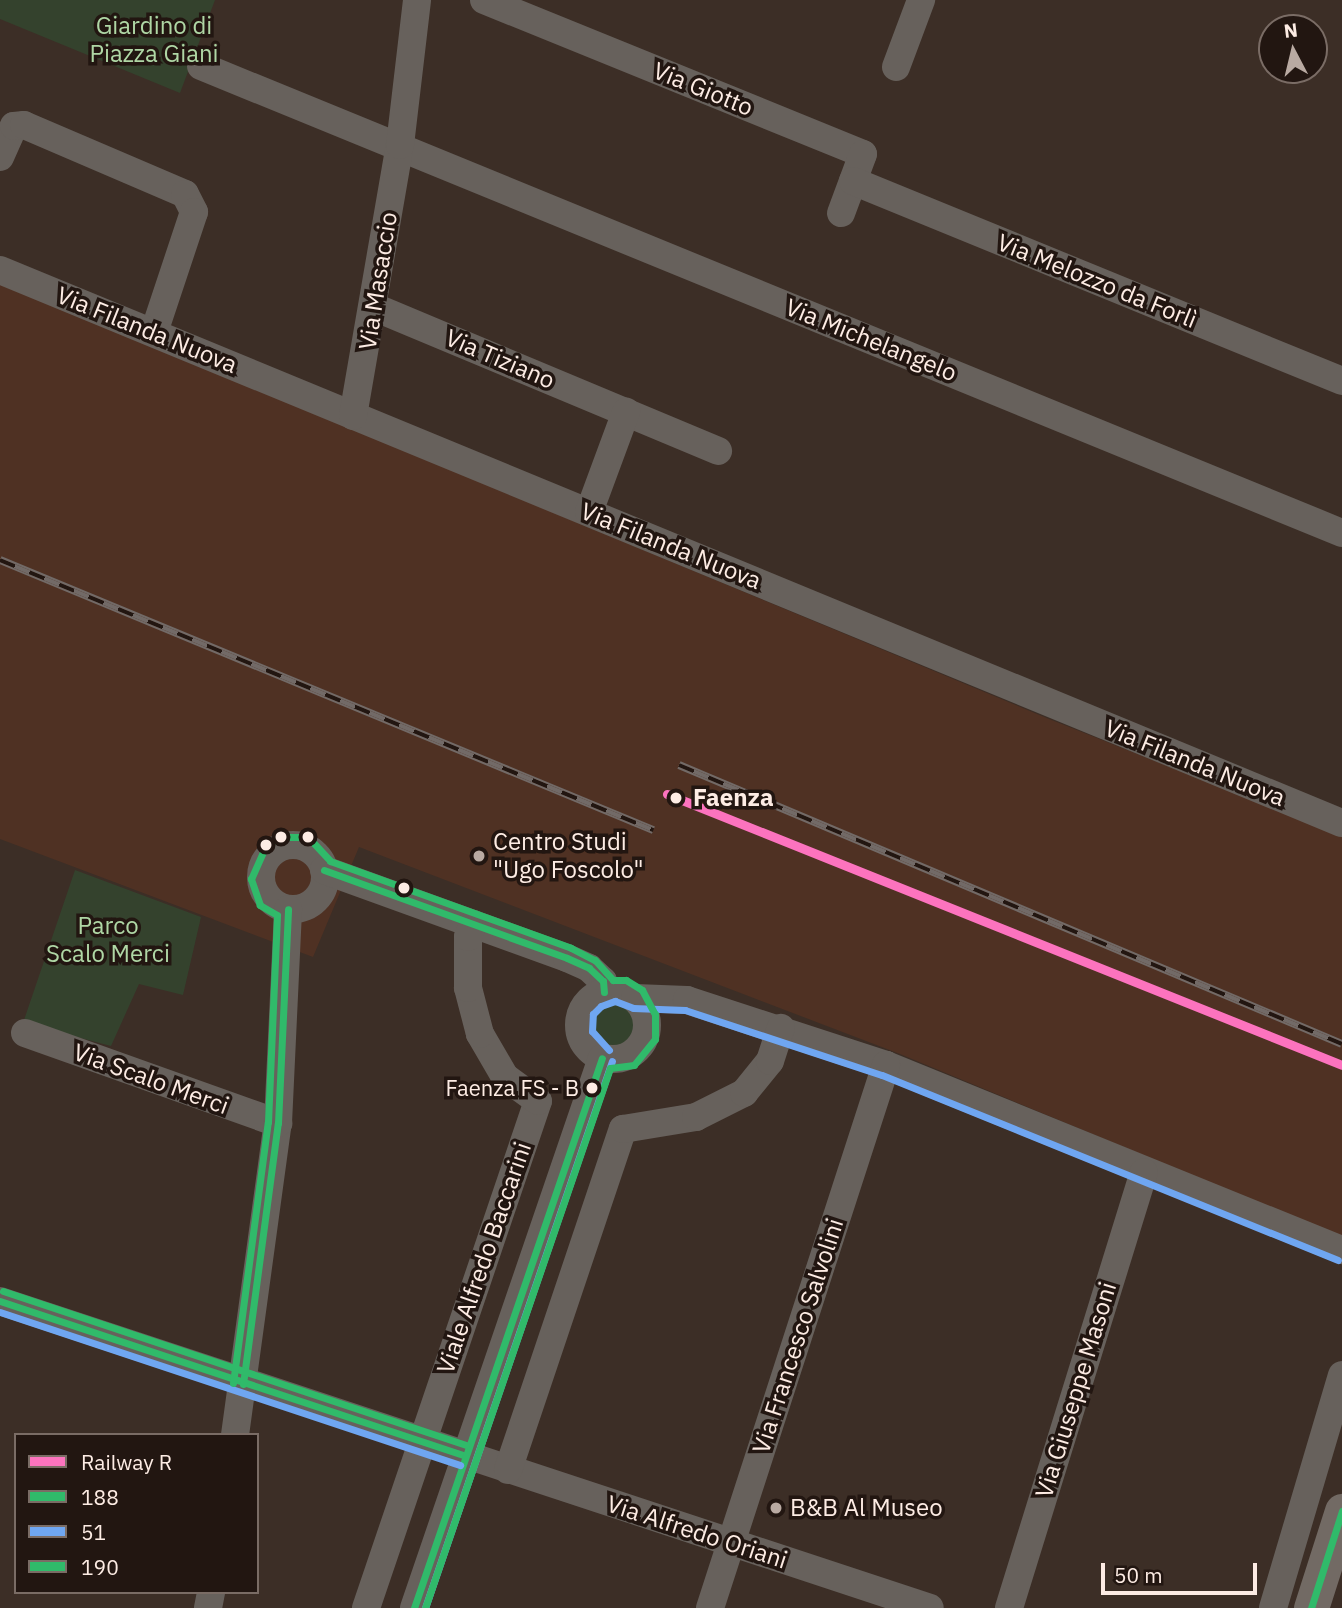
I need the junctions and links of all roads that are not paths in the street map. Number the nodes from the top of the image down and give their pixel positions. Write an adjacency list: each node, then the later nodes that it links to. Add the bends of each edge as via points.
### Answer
1 (417, 0): 6 (street, Via Masaccio)
2 (484, 0): 8 (street, Via Giotto, via 863,154)
3 (922, 0): 5 (street)
4 (201, 66): 6 (street)
5 (896, 68)
6 (400, 145): 11 (street, Via Masaccio); 18 (street, Via Michelangelo)
7 (0, 158): 12 (street, via 14,126 24,125 185,194 194,212)
8 (853, 181): 9 (street, Via Giotto); 13 (street, Via Melozzo da Forlì)
9 (841, 213)
10 (0, 270): 12 (street, Via Filanda Nuova)
11 (374, 307): 14 (street, Via Tiziano); 15 (street, Via Masaccio)
12 (154, 332): 15 (street, Via Filanda Nuova)
13 (1342, 381)
14 (626, 412): 16 (street, Via Tiziano); 17 (street)
15 (354, 416): 17 (street, Via Filanda Nuova)
16 (718, 451)
17 (589, 512): 19 (street, Via Filanda Nuova)
18 (1342, 534)
19 (1342, 823)
20 (324, 870): 21 (street, via 316,899); 21 (street, via 304,847 283,847 267,859 261,879 264,890 269,899); 22 (street)
21 (288, 908): 29 (street)
22 (473, 924): 23 (street, via 589,968 603,981); 36 (street, Viale Alfredo Baccarini, via 467,937 468,988 480,1034 505,1077 538,1101)
23 (604, 992): 24 (street, via 622,990); 27 (street, via 588,1003 580,1021 583,1040)
24 (635, 998): 25 (street, via 687,1000); 27 (street, via 645,1017 645,1036 636,1050)
25 (781, 1028): 28 (street); 38 (street, via 770,1061 744,1093 696,1117 624,1129)
26 (25, 1033): 29 (street, Via Scalo Merci)
27 (602, 1056): 37 (street, Viale Alfredo Baccarini)
28 (886, 1065): 30 (street); 40 (street, Via Francesco Salvolini)
29 (278, 1123): 34 (street)
30 (1144, 1172): 31 (street); 45 (street, Via Giuseppe Masoni)
31 (1342, 1250)
32 (0, 1301): 34 (street, Via Alfredo Oriani)
33 (1342, 1375): 46 (street)
34 (243, 1384): 35 (street); 36 (street, Via Alfredo Oriani)
35 (235, 1433)
36 (421, 1442): 37 (street, Via Alfredo Oriani); 41 (street, Viale Alfredo Baccarini)
37 (463, 1455): 38 (street, Via Alfredo Oriani); 42 (street, Viale Alfredo Baccarini)
38 (508, 1470): 40 (street, Via Alfredo Oriani)
39 (1342, 1511): 47 (main road)
40 (731, 1543): 43 (street, Via Francesco Salvolini); 44 (street, Via Alfredo Oriani)
41 (366, 1608)
42 (414, 1608)
43 (710, 1608)
44 (930, 1608)
45 (1009, 1608)
46 (1273, 1608)
47 (1311, 1608)

